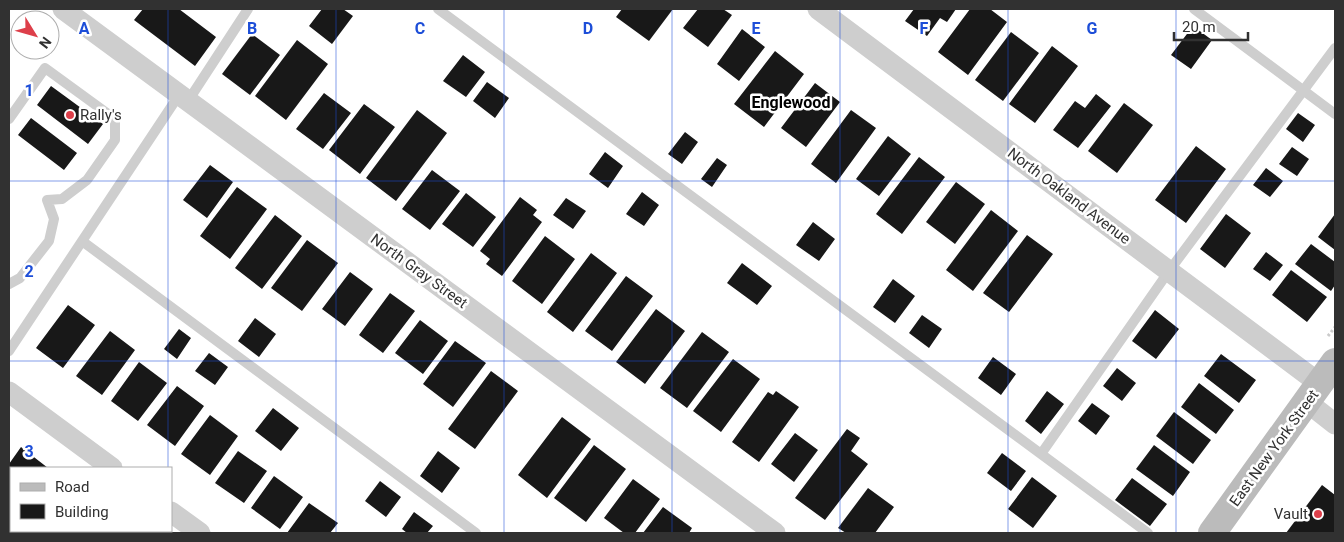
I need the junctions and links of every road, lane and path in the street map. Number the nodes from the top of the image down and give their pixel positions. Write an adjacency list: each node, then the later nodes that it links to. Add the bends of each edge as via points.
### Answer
1 (63, 9): 8 (street, North Gray Street)
2 (248, 9): 8 (lane)
3 (438, 9): 19 (lane)
4 (818, 9): 12 (street, North Oakland Avenue)
5 (1194, 9): 7 (lane)
6 (1335, 48): 7 (lane)
7 (1304, 91): 9 (lane); 12 (lane)
8 (184, 98): 11 (lane); 24 (street, North Gray Street)
9 (1335, 114)
10 (9, 119): 13 (lane, via 45,68 115,119 115,140 87,180 62,199 47,200 54,219 48,241 20,278)
11 (82, 241): 14 (lane); 23 (lane)
12 (1170, 271): 17 (street, North Oakland Avenue); 19 (lane)
13 (9, 284)
14 (9, 351)
15 (1335, 362): 17 (main road, East New York Street)
16 (9, 392): 20 (street)
17 (1313, 393): 18 (street, North Oakland Avenue); 26 (main road, East New York Street)
18 (1335, 424)
19 (1041, 454): 25 (lane)
20 (111, 467)
21 (172, 513): 22 (street)
22 (200, 533)
23 (476, 533)
24 (775, 533)
25 (1148, 533)
26 (1212, 533)

